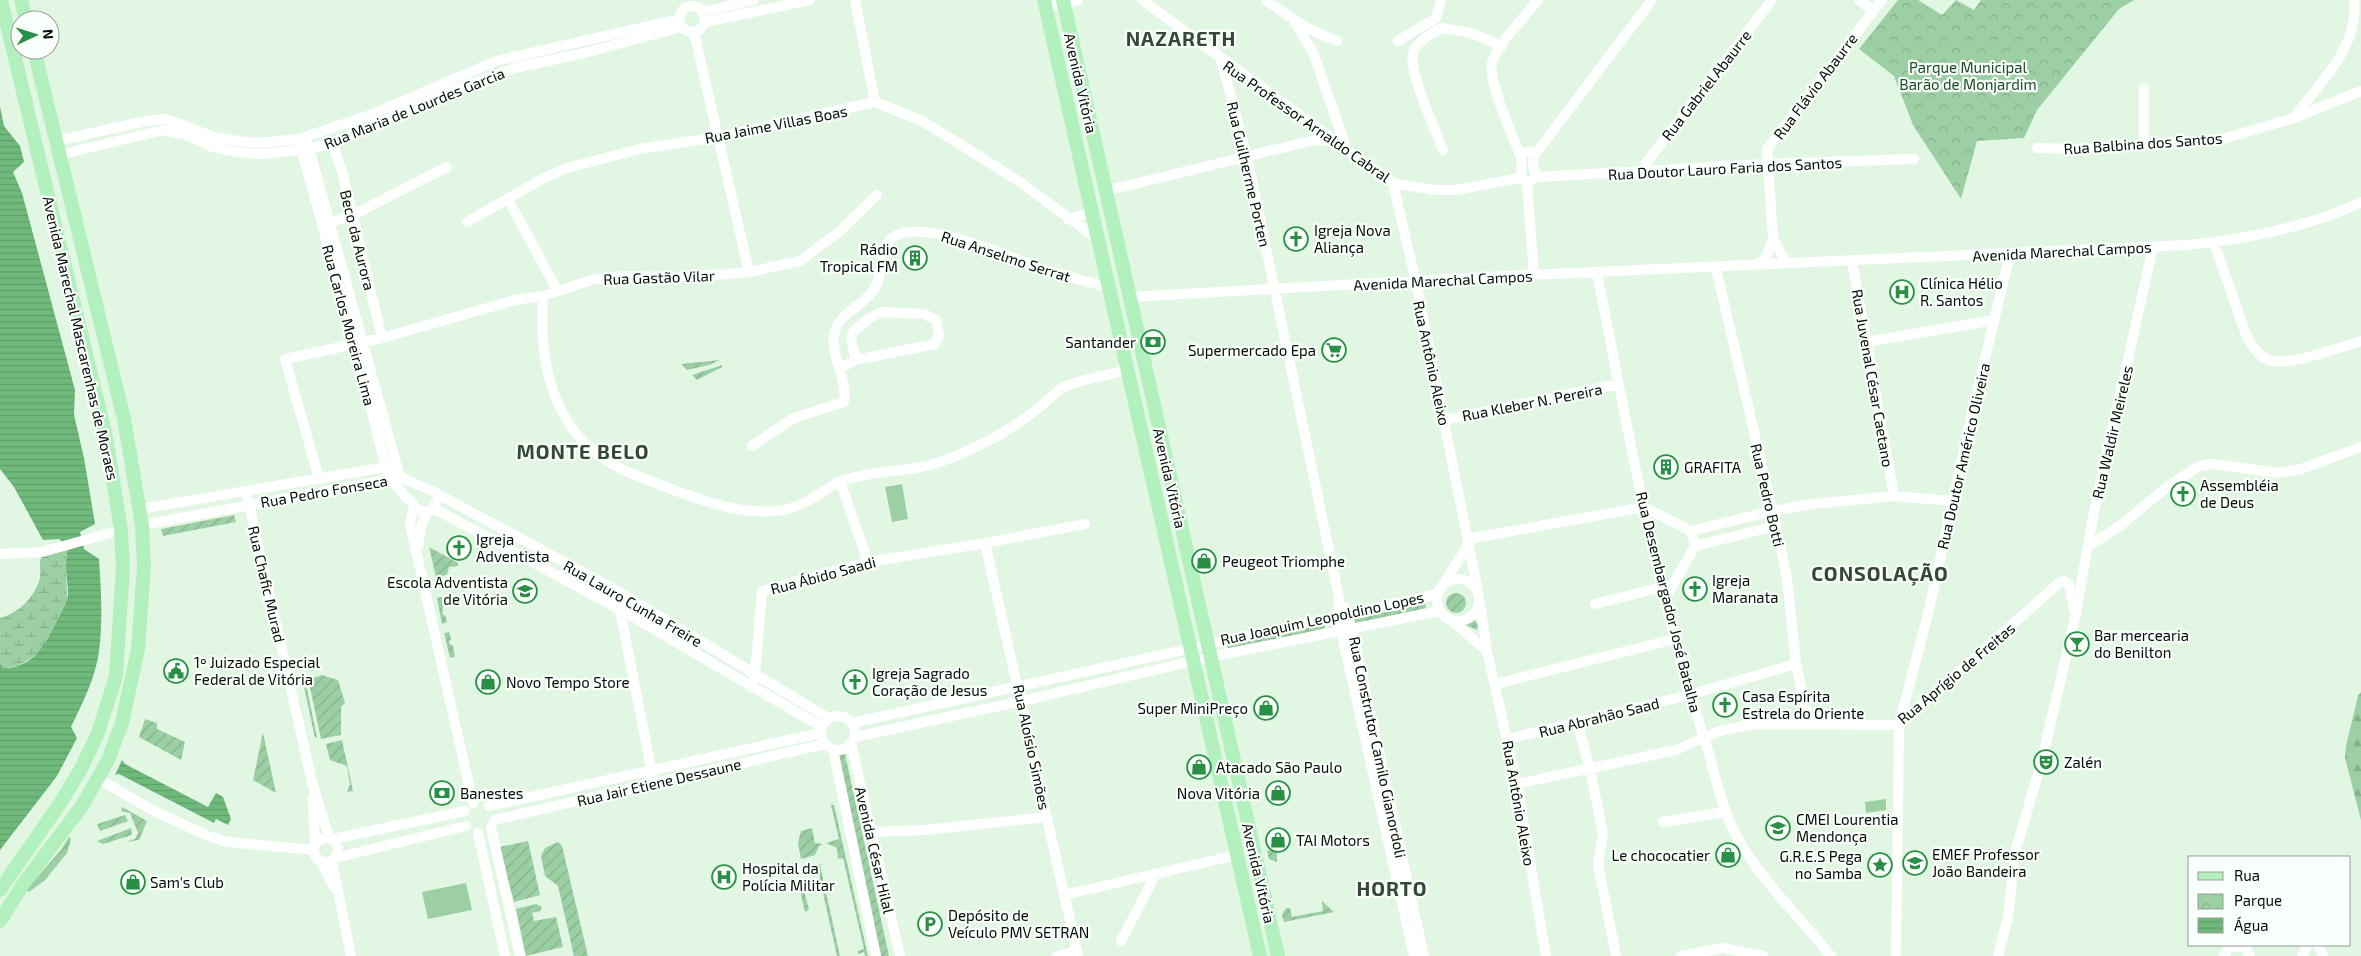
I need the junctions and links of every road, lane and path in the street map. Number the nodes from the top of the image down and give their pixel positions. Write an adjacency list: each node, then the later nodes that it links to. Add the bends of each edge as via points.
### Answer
1 (1, 0): 105 (main road, Avenida Marechal Mascarenhas de Moraes, via 106,437)
2 (754, 0): 19 (street)
3 (810, 0): 22 (street)
4 (855, 0): 34 (street)
5 (1078, 0): 15 (street)
6 (1142, 0): 29 (street, Rua Professor Arnaldo Cabral)
7 (1266, 0): 21 (street)
8 (1441, 0): 20 (street)
9 (1538, 0): 28 (street)
10 (1652, 0): 50 (street)
11 (1772, 0): 55 (street, Rua Gabriel Abaurre, via 1646,163)
12 (1859, 0): 18 (street)
13 (1882, 0): 18 (street, Rua Flávio Abaurre)
14 (2354, 0): 35 (street, via 2352,28 2339,62)
15 (1063, 2): 17 (street); 59 (main road, Avenida Vitória)
16 (687, 3): 19 (street); 23 (street)
17 (1045, 3): 63 (main road, Avenida Vitória)
18 (1873, 11): 53 (street, Rua Flávio Abaurre, via 1767,150)
19 (702, 12): 22 (street)
20 (1436, 18): 24 (street); 27 (street)
21 (1293, 19): 26 (street); 46 (street, via 1320,67)
22 (705, 22): 25 (street)
23 (680, 23): 25 (street, via 685,31); 33 (street, Rua Maria de Lourdes Garcia, via 496,61)
24 (1442, 28): 28 (street, via 1471,33); 47 (street, via 1418,45 1412,62)
25 (694, 32): 37 (street)
26 (1337, 41)
27 (1398, 42)
28 (1502, 46): 48 (street, via 1492,63 1494,83)
29 (1221, 59): 36 (street, Rua Professor Arnaldo Cabral); 51 (street, Rua Guilherme Porten)
30 (36, 60): 40 (main road, Avenida Marechal Mascarenhas de Moraes)
31 (2144, 89): 43 (street)
32 (2361, 90): 35 (street, Rua Balbina dos Santos)
33 (429, 95): 38 (street, Rua Maria de Lourdes Garcia); 42 (street, Rua Maria de Lourdes Garcia)
34 (875, 102): 37 (street, Rua Jaime Villas Boas); 65 (street, via 922,121 1020,182)
35 (2294, 118): 43 (street, Rua Balbina dos Santos, via 2223,139)
36 (1312, 123): 39 (street, Rua Professor Arnaldo Cabral); 41 (street)
37 (718, 137): 61 (street, Rua Jaime Villas Boas, via 640,149 574,166 544,178); 78 (street)
38 (303, 138): 40 (street, Rua Maria de Lourdes Garcia, via 259,143 238,141 214,137 166,119); 45 (street, Rua Carlos Moreira Lima)
39 (1330, 138): 41 (street); 46 (street, Rua Professor Arnaldo Cabral)
40 (56, 141): 49 (main road, Avenida Marechal Mascarenhas de Moraes)
41 (1311, 141): 51 (street)
42 (332, 143): 45 (street, Rua Maria de Lourdes Garcia); 64 (street, Beco da Aurora, via 342,171)
43 (2144, 145): 44 (street, Rua Balbina dos Santos)
44 (2038, 148)
45 (305, 150): 49 (street, Rua Maria de Lourdes Garcia, via 260,154 237,152 163,130); 66 (street, Rua Carlos Moreira Lima); 91 (street, Rua Carlos Moreira Lima)
46 (1347, 150): 58 (street, Rua Professor Arnaldo Cabral)
47 (1443, 150)
48 (1520, 154): 50 (street, via 1530,151); 57 (street)
49 (59, 155): 111 (main road, Avenida Marechal Mascarenhas de Moraes, via 124,419)
50 (1534, 156): 56 (street)
51 (1247, 157): 59 (street); 84 (street, Rua Guilherme Porten)
52 (1914, 159): 53 (street, Rua Doutor Lauro Faria dos Santos)
53 (1766, 164): 55 (street, Rua Doutor Lauro Faria dos Santos); 68 (street, Rua Flávio Abaurre)
54 (447, 168): 64 (street)
55 (1646, 172): 56 (street, Rua Doutor Lauro Faria dos Santos)
56 (1537, 177): 57 (street)
57 (1524, 180): 58 (street, Rua Professor Arnaldo Cabral, via 1455,190); 80 (street)
58 (1393, 183): 81 (street, Rua Antônio Aleixo)
59 (1106, 191): 86 (main road, Avenida Vitória)
60 (877, 195): 78 (street, Rua Gastão Vilar, via 804,260)
61 (508, 199): 67 (street, Rua Jaime Villas Boas); 83 (street)
62 (2359, 205): 70 (street, Avenida Marechal Campos, via 2309,221)
63 (1092, 212): 65 (street); 69 (main road, Avenida Vitória)
64 (351, 216): 66 (street); 88 (street, Beco da Aurora)
65 (1068, 219): 69 (street)
66 (330, 222): 91 (street, Rua Carlos Moreira Lima)
67 (466, 222)
68 (1773, 239): 74 (street, Rua Flávio Abaurre); 75 (street, via 1766,258)
69 (1099, 240): 77 (main road, Avenida Vitória)
70 (2214, 243): 71 (street, Avenida Marechal Campos); 89 (street, via 2246,334 2252,346 2266,359 2283,362)
71 (2153, 246): 72 (street, Avenida Marechal Campos); 122 (street, Rua Waldir Meireles)
72 (2010, 254): 73 (street, Avenida Marechal Campos); 87 (street, Rua Doutor Américo Oliveira)
73 (1852, 261): 74 (street, Avenida Marechal Campos); 90 (street, Rua Juvenal César Caetano)
74 (1787, 264): 75 (street, Avenida Marechal Campos)
75 (1757, 265): 76 (street, Avenida Marechal Campos)
76 (1716, 268): 79 (street, Avenida Marechal Campos); 113 (street, Rua Pedro Botti)
77 (1105, 270): 82 (main road, Avenida Vitória); 86 (main road, via 1115,292)
78 (749, 272): 83 (street, Rua Gastão Vilar, via 679,277 623,276 591,280)
79 (1597, 273): 80 (street, Avenida Marechal Campos); 95 (street, Rua Desembargador José Batalha)
80 (1534, 275): 81 (street, Avenida Marechal Campos)
81 (1416, 282): 84 (street, Avenida Marechal Campos); 96 (street, Rua Antônio Aleixo)
82 (1109, 288): 93 (street, Rua Anselmo Serrat, via 967,241 905,231 889,240 874,289 837,325 834,347); 94 (main road, Avenida Vitória)
83 (557, 290): 85 (street, Rua Gastão Vilar)
84 (1275, 290): 86 (street, Avenida Marechal Campos); 137 (street, Rua Construtor Camilo Gianordoli)
85 (543, 296): 88 (street, Rua Gastão Vilar, via 515,300); 102 (street, via 541,326 556,403 576,434 596,454 624,470 688,495 753,512 793,508)
86 (1129, 297): 142 (main road, Avenida Vitória)
87 (1994, 320): 90 (street); 107 (street, Rua Doutor Américo Oliveira)
88 (382, 338): 91 (street, Rua Gastão Vilar)
89 (2361, 341)
90 (1867, 342): 106 (street, Rua Juvenal César Caetano)
91 (359, 343): 99 (street, Rua Carlos Moreira Lima); 100 (street, via 285,359)
92 (856, 360): 92 (street, via 936,344 939,335 936,320 916,313 882,312 875,315 853,332 851,340); 93 (street)
93 (840, 368): 97 (street, Rua Anselmo Serrat, via 846,391 844,402 794,418)
94 (1127, 370): 102 (street, via 1061,388 1010,428 946,460); 144 (main road, Avenida Vitória)
95 (1619, 384): 96 (street, Rua Kleber N. Pereira); 110 (street, Rua Desembargador José Batalha)
96 (1444, 420): 119 (street, Rua Antônio Aleixo)
97 (752, 446)
98 (2361, 447): 122 (street, via 2301,469 2280,473 2213,464 2199,466 2167,486 2120,526)
99 (390, 467): 100 (street, Rua Pedro Fonseca); 101 (street, Rua Carlos Moreira Lima)
100 (319, 478): 103 (street, Rua Pedro Fonseca)
101 (395, 479): 104 (street); 108 (street, Rua Pedro Fonseca); 109 (street, Rua Carlos Moreira Lima)
102 (840, 481): 125 (street)
103 (246, 491): 108 (street, Rua Pedro Fonseca); 111 (street, Rua Pedro Fonseca)
104 (431, 491): 109 (street, via 416,492); 112 (street, via 436,502); 129 (street, Rua Lauro Cunha Freire)
105 (116, 496): 115 (main road); 117 (main road, Avenida Marechal Mascarenhas de Moraes)
106 (1894, 496): 107 (street); 113 (street)
107 (1952, 501): 157 (street, Rua Doutor Américo Oliveira, via 1928,614)
108 (248, 504): 115 (street, Rua Pedro Fonseca); 167 (street, Rua Chafic Murad)
109 (414, 504): 112 (street, via 419,511); 123 (street, via 410,524)
110 (1644, 507): 118 (street); 119 (street); 128 (street, Rua Desembargador José Batalha)
111 (140, 509): 115 (main road, Avenida Marechal Mascarenhas de Moraes)
112 (430, 510): 123 (street, via 422,523); 135 (street, Rua Lauro Cunha Freire)
113 (1772, 511): 116 (street, Rua Pedro Botti); 118 (street)
114 (1085, 524): 120 (street, Rua Ábido Saadi)
115 (142, 525): 166 (main road, Avenida Marechal Mascarenhas de Moraes, via 144,567 138,649 122,723)
116 (1776, 526): 121 (street); 146 (street, Rua Pedro Botti)
117 (121, 530): 124 (street, via 52,549 21,555); 163 (main road, Avenida Marechal Mascarenhas de Moraes, via 123,596 116,676)
118 (1691, 531): 121 (street)
119 (1468, 541): 126 (street); 130 (street, Rua Antônio Aleixo)
120 (982, 544): 125 (street, Rua Ábido Saadi); 150 (street, Rua Aloísio Simões)
121 (1695, 546): 132 (street)
122 (2089, 546): 138 (street, Rua Waldir Meireles)
123 (418, 550): 170 (street)
124 (0, 554)
125 (868, 562): 147 (street, Rua Ábido Saadi, via 762,591)
126 (1444, 583): 130 (street, via 1459,578 1467,580); 131 (street)
127 (2059, 583): 138 (street, Rua Waldir Meireles, via 2064,581 2069,585); 157 (street, Rua Aprígio de Freitas)
128 (1662, 587): 132 (street, Rua Desembargador José Batalha); 134 (street)
129 (616, 590): 135 (street); 147 (street, Rua Lauro Cunha Freire)
130 (1478, 591): 133 (street)
131 (1438, 594): 136 (street); 137 (street, Rua Joaquim Leopoldino Lopes)
132 (1665, 599): 141 (street, Rua Desembargador José Batalha)
133 (1480, 603): 139 (street, via 1472,616 1465,620); 143 (street, Rua Antônio Aleixo)
134 (1596, 604)
135 (619, 609): 149 (street, Rua Lauro Cunha Freire); 165 (street)
136 (1440, 612): 139 (street); 140 (street, Rua Joaquim Leopoldino Lopes)
137 (1343, 614): 140 (street, Rua Construtor Camilo Gianordoli); 142 (street, Rua Joaquim Leopoldino Lopes)
138 (2075, 618): 209 (street, Rua Waldir Meireles, via 2042,760 2015,853 2008,917)
139 (1450, 620): 143 (street)
140 (1346, 630): 145 (street, Rua Joaquim Leopoldino Lopes); 201 (street, Rua Construtor Camilo Gianordoli); 202 (street, Rua Construtor Camilo Gianordoli)
141 (1675, 639): 148 (street); 151 (street, Rua Desembargador José Batalha)
142 (1207, 643): 144 (street, Rua Joaquim Leopoldino Lopes); 145 (main road, Avenida Vitória)
143 (1487, 651): 148 (street, Rua Antônio Aleixo)
144 (1192, 654): 145 (street, Rua Joaquim Leopoldino Lopes); 150 (street); 152 (street); 182 (main road, Avenida Vitória)
145 (1210, 657): 200 (main road, Avenida Vitória)
146 (1796, 664): 151 (street, Rua Abrahão Saad); 156 (street, Rua Pedro Botti)
147 (755, 675): 149 (street, Rua Ábido Saadi); 153 (street, Rua Lauro Cunha Freire)
148 (1495, 684): 159 (street, Rua Antônio Aleixo)
149 (752, 687): 158 (street, Rua Lauro Cunha Freire)
150 (1019, 687): 152 (street, Rua Aloísio Simões); 155 (street)
151 (1689, 695): 154 (street, Rua Abrahão Saad); 160 (street, Rua Desembargador José Batalha)
152 (1022, 701): 161 (street); 174 (street, Rua Aloísio Simões)
153 (828, 718): 155 (street, via 842,716); 158 (street)
154 (1576, 722): 159 (street, Rua Abrahão Saad); 164 (street)
155 (852, 723): 161 (street)
156 (1809, 723): 157 (street, Rua Aprígio de Freitas); 160 (street, Rua Aprígio de Freitas, via 1732,727)
157 (1899, 725): 208 (street, Rua Doutor Américo Oliveira)
158 (821, 730): 162 (street); 165 (street, Rua Jair Etiene Dessaune)
159 (1508, 739): 169 (street, Rua Antônio Aleixo)
160 (1705, 739): 164 (street, Rua Aprígio de Freitas, via 1676,750); 173 (street, Rua Desembargador José Batalha)
161 (853, 740): 162 (street, via 844,749); 178 (street, Avenida César Hilal)
162 (829, 746): 168 (street, Rua Jair Etiene Dessaune); 196 (street, Avenida César Hilal)
163 (91, 748): 166 (main road); 186 (main road, Avenida Marechal Mascarenhas de Moraes, via 61,802)
164 (1590, 769): 169 (street, Rua Aprígio de Freitas); 204 (street, via 1603,834 1598,864)
165 (651, 772): 168 (street); 171 (street, Rua Jair Etiene Dessaune)
166 (99, 779): 181 (street, via 152,810 208,836 228,842); 189 (main road, Avenida Marechal Mascarenhas de Moraes)
167 (312, 782): 180 (street, Rua Chafic Murad); 181 (street, Rua Chafic Murad)
168 (654, 783): 176 (street, Rua Jair Etiene Dessaune)
169 (1517, 784): 203 (street, Rua Antônio Aleixo)
170 (473, 803): 171 (street); 172 (street)
171 (489, 806): 176 (street, via 494,814)
172 (465, 811): 177 (street); 180 (street)
173 (1724, 812): 175 (street); 207 (street, Rua Desembargador José Batalha, via 1755,865)
174 (1047, 817): 178 (street, via 925,830); 187 (street, Rua Aloísio Simões)
175 (1663, 822)
176 (492, 823): 179 (street); 195 (street)
177 (466, 826): 179 (street); 184 (street)
178 (871, 832): 197 (street, Avenida César Hilal)
179 (478, 833): 194 (street)
180 (331, 838): 181 (street, via 320,839); 184 (street, via 339,848)
181 (314, 848): 183 (street)
182 (1237, 855): 185 (street); 199 (main road, Avenida Vitória)
183 (320, 860): 184 (street); 188 (street)
184 (334, 860): 188 (street)
185 (1156, 874): 187 (street); 190 (street)
186 (0, 890)
187 (1064, 894): 192 (street, Rua Aloísio Simões)
188 (339, 897): 193 (street)
189 (0, 921)
190 (1121, 941)
191 (2226, 952): 210 (street, via 2245,947)
192 (1077, 954): 198 (street)
193 (351, 956)
194 (505, 956)
195 (520, 956)
196 (876, 956)
197 (900, 956)
198 (1056, 956)
199 (1260, 956)
200 (1278, 956)
201 (1414, 956)
202 (1424, 956)
203 (1546, 956)
204 (1616, 956)
205 (1680, 956): 206 (street, via 1723,948)
206 (1763, 956)
207 (1831, 956)
208 (1896, 956)
209 (1998, 956)
210 (2250, 956)

